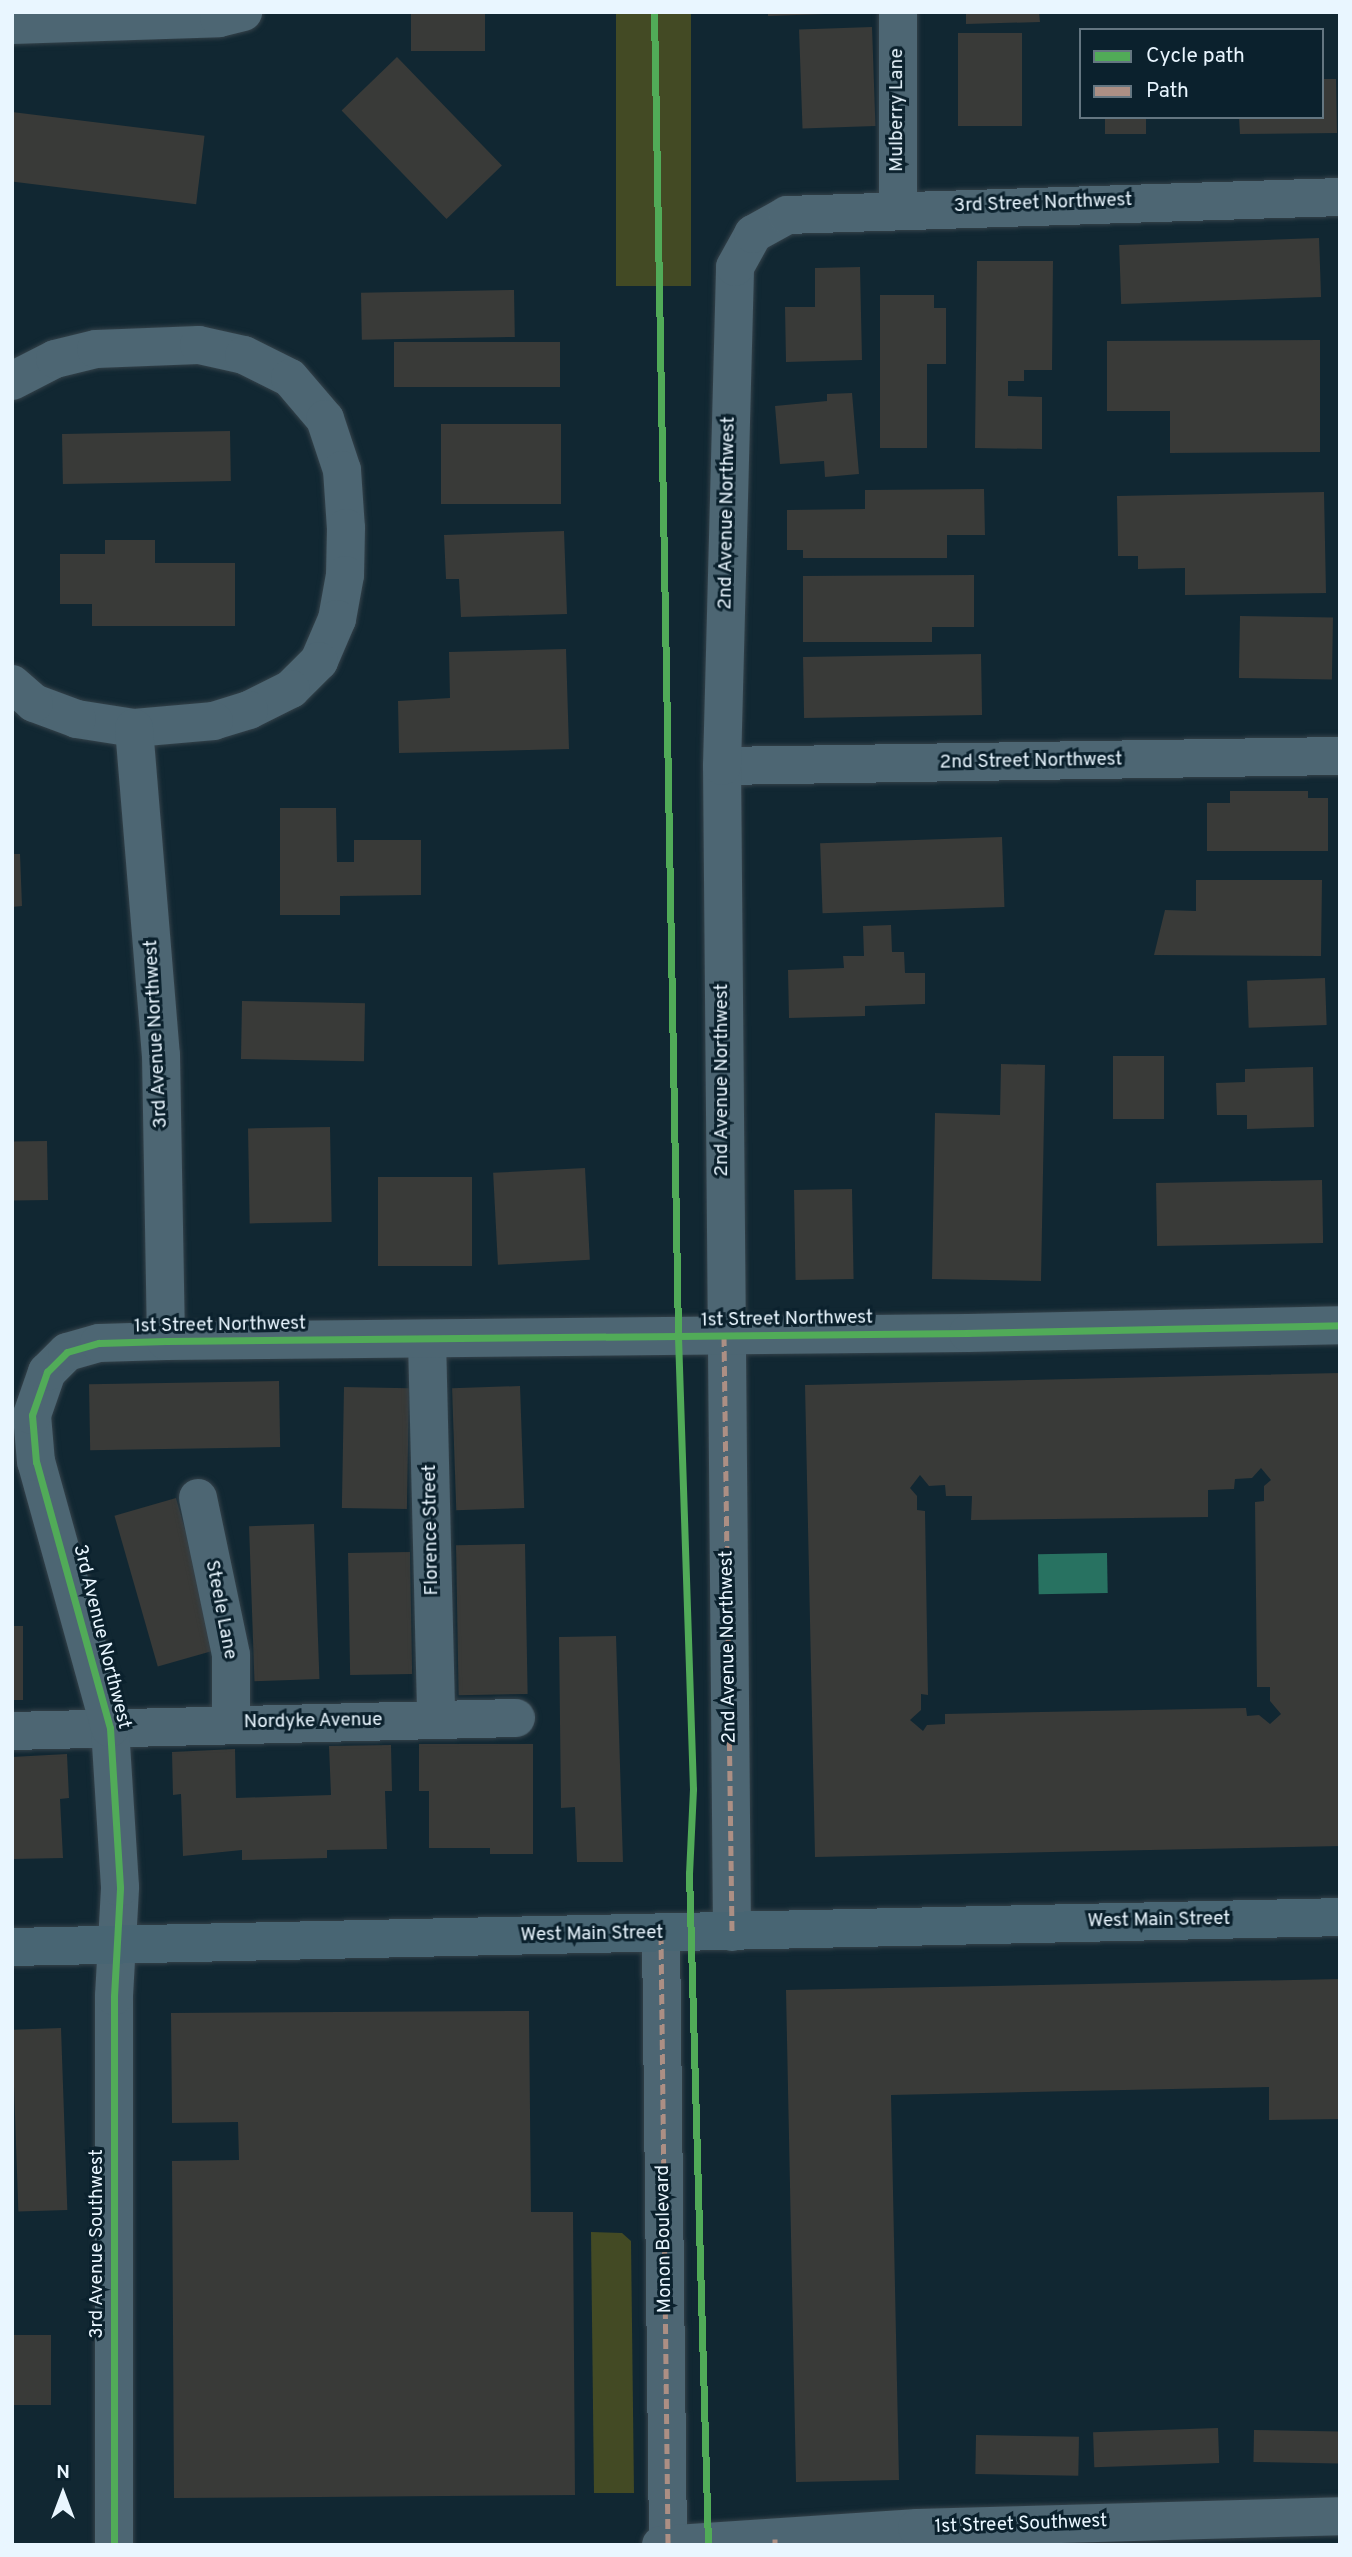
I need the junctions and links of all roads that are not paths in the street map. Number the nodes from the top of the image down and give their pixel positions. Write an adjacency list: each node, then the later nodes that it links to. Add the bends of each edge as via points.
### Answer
1 (243, 12): 3 (street, via 219,18)
2 (898, 12): 5 (street, Mulberry Lane)
3 (12, 25)
4 (1340, 197): 5 (street, 3rd Street Northwest)
5 (898, 209): 6 (street, 3rd Street Northwest, via 787,215)
6 (753, 234): 11 (street, 2nd Avenue Northwest, via 735,267)
7 (12, 381): 9 (street, via 55,359 144,345 199,345 244,355 290,379 325,419 342,471 345,575 337,619 319,661 290,689 214,721)
8 (12, 684): 9 (street, via 34,703 77,719)
9 (134, 728): 15 (street, 3rd Avenue Northwest, via 161,1055)
10 (1340, 756): 11 (street, 2nd Street Northwest)
11 (722, 766): 13 (street, 2nd Avenue Northwest)
12 (1340, 1325): 13 (street, 1st Street Northwest)
13 (724, 1336): 14 (street, 1st Street Northwest); 25 (street, 2nd Avenue Northwest)
14 (427, 1340): 15 (street, 1st Street Northwest); 20 (street, Florence Street)
15 (166, 1341): 16 (street, 1st Street Northwest, via 99,1343)
16 (67, 1352): 17 (street, 3rd Avenue Northwest)
17 (23, 1405): 22 (street, 3rd Avenue Northwest)
18 (198, 1498): 21 (street, Steele Lane, via 231,1655)
19 (516, 1718): 20 (street, Nordyke Avenue)
20 (436, 1720): 21 (street, Nordyke Avenue)
21 (231, 1724): 22 (street, Nordyke Avenue)
22 (110, 1728): 23 (street, Nordyke Avenue); 27 (street, 3rd Avenue Northwest, via 120,1887)
23 (12, 1731)
24 (1340, 1917): 25 (main road, West Main Street)
25 (732, 1931): 26 (main road, West Main Street)
26 (661, 1934): 27 (main road, West Main Street); 33 (street, Monon Boulevard)
27 (118, 1944): 28 (main road, West Main Street); 31 (street, 3rd Avenue Southwest, via 114,1997)
28 (12, 1947)
29 (1340, 2516): 30 (street, 1st Street Southwest, via 930,2527)
30 (775, 2542): 33 (street, 1st Street Southwest)
31 (114, 2545)
32 (662, 2545): 33 (street, 1st Street Southwest)
33 (668, 2545)

